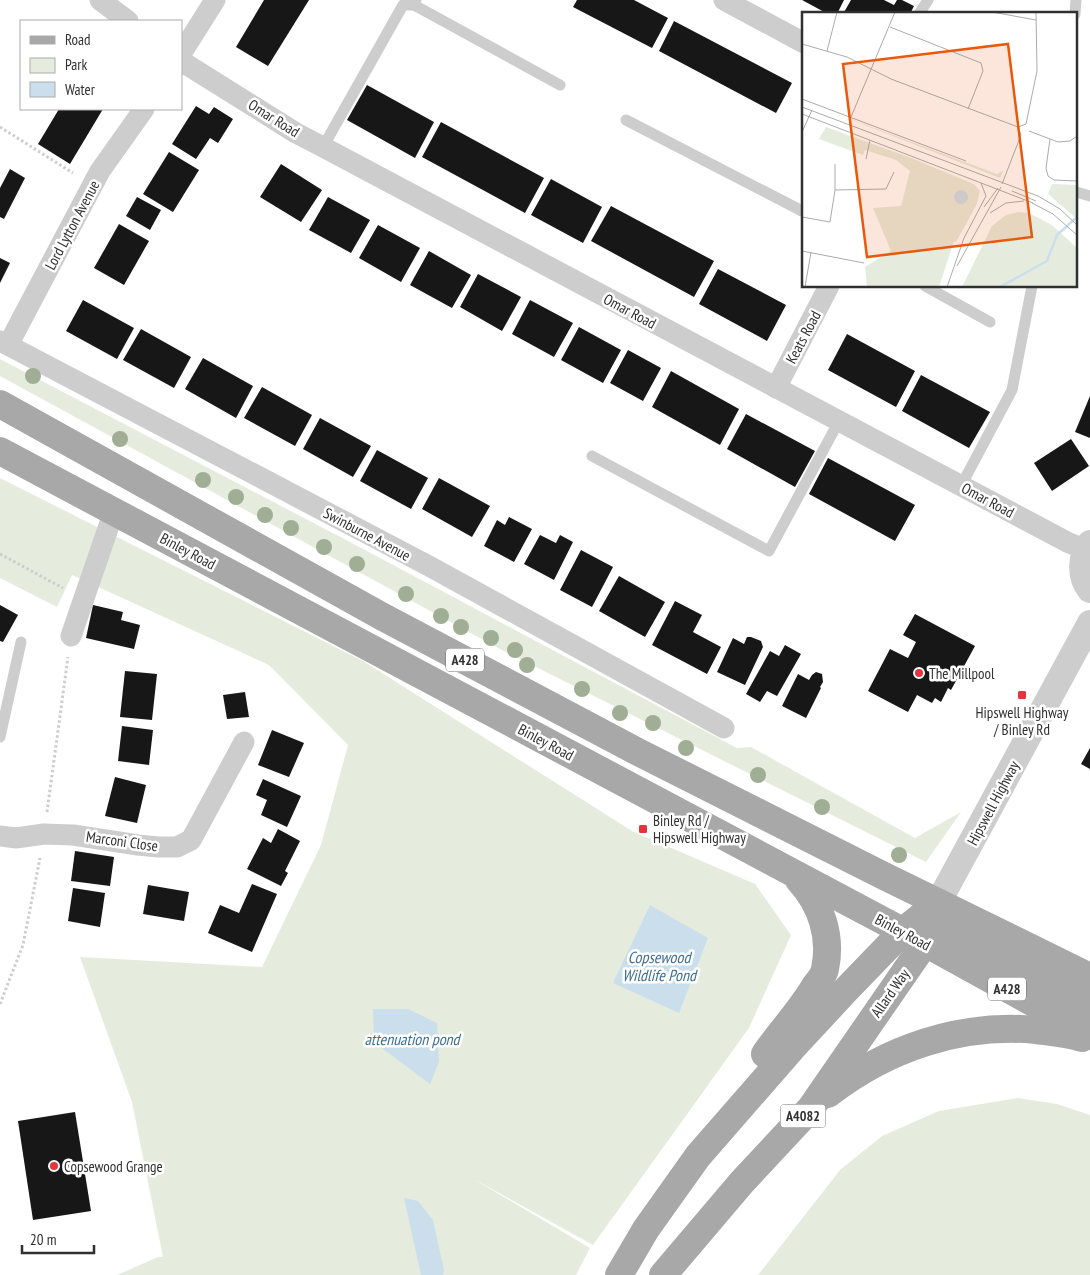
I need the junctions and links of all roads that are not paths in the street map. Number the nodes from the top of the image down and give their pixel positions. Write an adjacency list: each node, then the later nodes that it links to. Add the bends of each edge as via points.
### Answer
1 (100, 0): 8 (street)
2 (215, 0): 10 (street)
3 (724, 0): 6 (street)
4 (928, 0): 7 (lane)
5 (415, 2): 12 (lane); 15 (lane, via 403,5)
6 (747, 5): 9 (street)
7 (920, 12)
8 (127, 20)
9 (802, 42)
10 (182, 52)
11 (182, 62): 15 (street, Omar Road)
12 (560, 85)
13 (143, 110): 21 (street, Lord Lytton Avenue, via 100,171)
14 (626, 120): 16 (lane)
15 (323, 147): 22 (street, Omar Road)
16 (802, 211)
17 (828, 288): 22 (street, Keats Road)
18 (929, 288): 20 (lane)
19 (1032, 288): 27 (lane, via 1012,390)
20 (990, 322)
21 (4, 343): 34 (street, Swinburne Avenue, via 430,566)
22 (776, 388): 24 (street, Omar Road)
23 (0, 404): 39 (main road, A428, via 383,617 698,782)
24 (839, 421): 26 (lane, via 769,551); 27 (street, Omar Road)
25 (0, 451): 28 (main road, Binley Road / A428)
26 (592, 456)
27 (961, 486): 29 (street, Omar Road)
28 (114, 512): 32 (street); 38 (main road, Binley Road / A428)
29 (1088, 546): 30 (street, via 1082,568)
30 (1090, 590)
31 (1090, 623): 39 (street, Hipswell Highway)
32 (71, 636)
33 (21, 642): 35 (lane)
34 (724, 728)
35 (0, 737)
36 (244, 742): 37 (street, Marconi Close, via 191,840 177,847 73,835)
37 (0, 836)
38 (796, 875): 40 (main road, Binley Road / A428); 46 (main road, Allard Way / A4082, via 817,904 825,926 825,971 745,1082)
39 (942, 895): 40 (main road, Allard Way / A4082); 41 (main road, A428); 42 (main road, via 947,932)
40 (913, 937): 43 (main road, Binley Road / A428); 45 (main road, Allard Way / A4082); 46 (main road, Allard Way / A4082, via 793,1047)
41 (1090, 977)
42 (1090, 1006)
43 (1090, 1034)
44 (1090, 1041): 45 (main road, via 1068,1034 1012,1028 951,1035 878,1061)
45 (810, 1108): 48 (main road, Allard Way / A4082)
46 (698, 1156): 47 (main road, Allard Way / A4082, via 646,1229)
47 (619, 1275)
48 (663, 1275)

